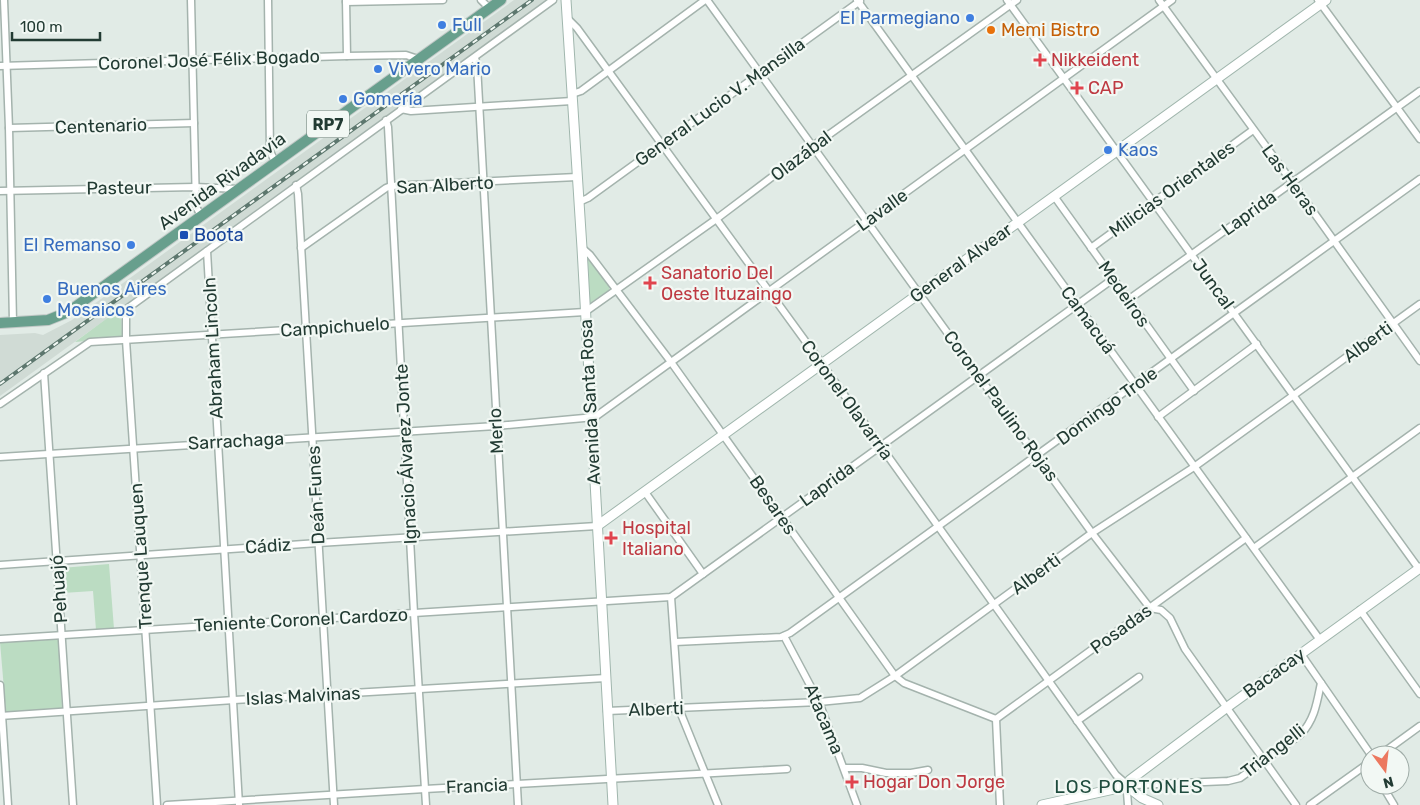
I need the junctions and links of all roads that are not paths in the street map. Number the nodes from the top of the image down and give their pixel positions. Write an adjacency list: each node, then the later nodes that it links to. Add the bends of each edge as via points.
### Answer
1 (4, 0): 26 (street)
2 (191, 0): 25 (street)
3 (268, 0): 22 (street)
4 (421, 0): 5 (street); 14 (street)
5 (443, 0)
6 (481, 0): 19 (street)
7 (501, 0): 19 (main road, Avenida Rivadavia / RP7)
8 (553, 0): 23 (street)
9 (566, 0): 20 (street, Avenida Santa Rosa)
10 (706, 0): 27 (street); 28 (street, Coronel Paulino Rojas)
11 (1017, 0): 17 (street, Olazábal)
12 (1159, 0): 18 (street, Las Heras)
13 (1172, 0): 18 (street, Lavalle)
14 (346, 1): 21 (street)
15 (859, 1): 28 (street, General Lucio V. Mansilla); 29 (street, Camacuá)
16 (1322, 1): 31 (street, General Alvear); 35 (street)
17 (1009, 2): 29 (street, Olazábal); 30 (street, Juncal)
18 (1164, 6): 30 (street, Lavalle); 31 (street, Las Heras)
19 (489, 8): 24 (main road, Avenida Rivadavia / RP7)
20 (568, 19): 27 (street, Coronel Olavarría); 33 (street, Avenida Santa Rosa)
21 (347, 56): 22 (street, Coronel José Félix Bogado); 24 (street, Coronel José Félix Bogado)
22 (269, 58): 25 (street, Coronel José Félix Bogado); 46 (street, via 270,151)
23 (474, 58): 34 (street, Merlo); 36 (street)
24 (418, 59): 46 (main road, Avenida Rivadavia / RP7)
25 (192, 60): 26 (street, Coronel José Félix Bogado); 38 (street)
26 (3, 66): 39 (street)
27 (608, 70): 33 (street); 42 (street, Coronel Olavarría)
28 (760, 73): 42 (street, General Lucio V. Mansilla); 43 (street, Coronel Paulino Rojas)
29 (912, 75): 43 (street, Olazábal); 44 (street, Camacuá)
30 (1064, 78): 44 (street, Lavalle); 45 (street, Juncal)
31 (1216, 79): 40 (street, Las Heras); 45 (street, General Alvear)
32 (1420, 91): 35 (street, Laprida)
33 (572, 98): 34 (street); 47 (street, Avenida Santa Rosa)
34 (479, 107): 36 (street); 49 (street, Merlo)
35 (1397, 108): 41 (street); 50 (street, Laprida)
36 (401, 109): 37 (street)
37 (386, 120): 51 (street); 52 (street, Ignacio Álvarez Jonte)
38 (194, 123): 39 (street, Centenario); 53 (street)
39 (9, 128): 56 (street)
40 (1253, 130): 50 (street, Las Heras); 59 (street, Milicias Orientales)
41 (1420, 139)
42 (662, 144): 58 (street, General Lucio V. Mansilla); 61 (street, Coronel Olavarría)
43 (813, 146): 61 (street, Olazábal); 62 (street, Coronel Paulino Rojas)
44 (966, 149): 62 (street, Lavalle); 63 (street, Camacuá)
45 (1116, 152): 57 (street, General Alvear); 59 (street, Juncal)
46 (275, 162): 54 (main road, Avenida Rivadavia / RP7)
47 (577, 177): 49 (street, San Alberto); 58 (street, Avenida Santa Rosa)
48 (1420, 179): 64 (street, Domingo Trole)
49 (483, 182): 52 (street, San Alberto); 79 (street, Merlo)
50 (1292, 182): 64 (street, Las Heras); 69 (street, Laprida)
51 (296, 185): 65 (street, Deán Funes); 68 (street)
52 (391, 186): 65 (street, San Alberto); 82 (street, Ignacio Álvarez Jonte)
53 (195, 187): 54 (street, Pasteur); 56 (street, Pasteur); 60 (street, via 196,208)
54 (238, 189): 60 (main road, Avenida Rivadavia / RP7)
55 (0, 191): 56 (street, Pasteur)
56 (9, 191): 80 (street)
57 (1054, 196): 63 (street, General Alvear); 67 (street, Medeiros)
58 (579, 202): 66 (street, Avenida Santa Rosa)
59 (1154, 203): 67 (street, Milicias Orientales); 69 (street, Juncal)
60 (201, 216): 80 (main road, Avenida Rivadavia / RP7, via 68,312 35,322)
61 (716, 220): 71 (street, Olazábal); 72 (street, Coronel Olavarría)
62 (867, 220): 72 (street, Lavalle); 73 (street, Coronel Paulino Rojas)
63 (1018, 222): 73 (street, General Alvear); 75 (street, Camacuá)
64 (1334, 240): 78 (street, Domingo Trole); 83 (street, Las Heras)
65 (301, 248): 84 (street, Deán Funes)
66 (582, 248): 71 (street, Besares); 77 (street, Avenida Santa Rosa)
67 (1092, 248): 70 (street, Medeiros)
68 (207, 251): 85 (street, Abraham Lincoln); 86 (street, Trenque Lauquen, via 128,308)
69 (1191, 254): 74 (street, Laprida); 78 (street, Juncal)
70 (1113, 279): 74 (street, Medeiros); 75 (street, Laprida)
71 (616, 290): 77 (street, Olazábal); 90 (street, Besares)
72 (768, 292): 90 (street, Lavalle); 91 (street, Coronel Olavarría)
73 (920, 293): 91 (street, General Alvear); 93 (street, Coronel Paulino Rojas)
74 (1128, 300): 88 (street, Medeiros)
75 (1076, 304): 93 (street, Laprida); 94 (street, Camacuá)
76 (1420, 304): 83 (street, Alberti)
77 (585, 312): 79 (street, Campichuelo); 99 (street, Avenida Santa Rosa)
78 (1234, 313): 87 (street, Juncal); 88 (street, Domingo Trole)
79 (490, 318): 82 (street, Campichuelo); 100 (street, Merlo)
80 (13, 322): 81 (main road, RP7)
81 (0, 323)
82 (398, 323): 84 (street, Campichuelo); 102 (street, Ignacio Álvarez Jonte)
83 (1393, 324): 89 (street, Las Heras); 96 (street, Alberti)
84 (306, 329): 85 (street, Campichuelo); 104 (street, Deán Funes)
85 (212, 336): 86 (street, Campichuelo); 105 (street, Abraham Lincoln)
86 (126, 340): 92 (street, Campichuelo, via 86,343); 107 (street, Trenque Lauquen)
87 (1257, 344): 95 (street); 96 (street, Juncal)
88 (1171, 360): 94 (street, Domingo Trole); 95 (street, Medeiros)
89 (1420, 361)
90 (671, 362): 99 (street, Lavalle); 103 (street, Besares)
91 (822, 364): 103 (street, General Alvear); 106 (street, Coronel Olavarría)
92 (44, 373): 97 (street); 108 (street, Pehuajó)
93 (978, 375): 106 (street, Laprida); 109 (street, Coronel Paulino Rojas)
94 (1136, 386): 98 (street, Camacuá); 109 (street, Domingo Trole)
95 (1194, 391): 98 (street)
96 (1294, 395): 111 (street, Alberti); 112 (street, Juncal)
97 (0, 404)
98 (1158, 417): 111 (street, Camacuá)
99 (591, 419): 100 (street, Sarrachaga); 115 (street, Avenida Santa Rosa)
100 (496, 426): 102 (street, Sarrachaga); 117 (street, Merlo)
101 (1420, 428): 112 (street)
102 (404, 431): 104 (street, Sarrachaga); 119 (street, Ignacio Álvarez Jonte)
103 (723, 435): 113 (street, General Alvear); 114 (street, Besares)
104 (313, 436): 105 (street, Sarrachaga); 121 (street, Deán Funes)
105 (218, 442): 107 (street, Sarrachaga); 123 (street, Abraham Lincoln)
106 (880, 446): 114 (street, Laprida); 116 (street, Coronel Olavarría)
107 (133, 448): 108 (street, Sarrachaga); 124 (street, Trenque Lauquen)
108 (50, 454): 110 (street, Sarrachaga); 125 (street, Pehuajó)
109 (1037, 456): 116 (street, Domingo Trole); 118 (street, Coronel Paulino Rojas)
110 (0, 457)
111 (1194, 467): 118 (street, Alberti); 120 (street, Camacuá)
112 (1353, 477): 122 (street); 127 (street, Juncal)
113 (645, 492): 115 (street, General Alvear); 128 (street)
114 (782, 517): 128 (street, Laprida); 130 (street, Besares)
115 (597, 526): 117 (street, Cádiz); 131 (street, Avenida Santa Rosa)
116 (938, 528): 130 (street, Domingo Trole); 132 (street, Coronel Olavarría)
117 (502, 532): 119 (street, Cádiz); 133 (street, Merlo)
118 (1092, 533): 132 (street, Alberti); 134 (street, Coronel Paulino Rojas)
119 (411, 538): 121 (street, Cádiz); 136 (street, Ignacio Álvarez Jonte)
120 (1246, 538): 122 (street, Camacuá); 134 (street, Posadas)
121 (318, 543): 123 (street, Cádiz); 137 (street, Deán Funes)
122 (1254, 548): 143 (street, Camacuá)
123 (225, 549): 124 (street, Cádiz); 138 (street, Abraham Lincoln)
124 (140, 555): 125 (street, Cádiz); 139 (street, Trenque Lauquen)
125 (57, 560): 126 (street, Cádiz); 140 (street, Pehuajó)
126 (0, 565)
127 (1420, 568): 135 (street, Bacacay)
128 (703, 574): 129 (street, Laprida)
129 (672, 597): 131 (street); 144 (street)
130 (840, 598): 141 (street, Domingo Trole); 146 (street, Besares)
131 (601, 601): 133 (street, Teniente Coronel Cardozo); 148 (street, Avenida Santa Rosa)
132 (993, 604): 146 (street, Alberti); 149 (street, Coronel Olavarría)
133 (507, 608): 136 (street, Teniente Coronel Cardozo); 150 (street, Merlo)
134 (1150, 608): 149 (street, Posadas); 159 (street, Coronel Paulino Rojas, via 1161,610 1170,618 1185,649)
135 (1360, 610): 143 (street, Bacacay); 155 (street)
136 (414, 613): 137 (street, Teniente Coronel Cardozo); 153 (street, Ignacio Álvarez Jonte)
137 (323, 618): 138 (street, Teniente Coronel Cardozo); 154 (street, Deán Funes)
138 (230, 624): 139 (street, Teniente Coronel Cardozo); 156 (street, Abraham Lincoln)
139 (146, 629): 140 (street, Teniente Coronel Cardozo); 158 (street, Trenque Lauquen)
140 (62, 636): 142 (street, Teniente Coronel Cardozo); 162 (street, Pehuajó)
141 (784, 636): 144 (street); 157 (street, Atacama)
142 (0, 639)
143 (1320, 640): 145 (street, Bacacay)
144 (675, 642): 160 (street)
145 (1301, 654): 151 (street); 159 (street, Bacacay)
146 (895, 676): 157 (street, Alberti, via 860,698); 164 (street, Besares, via 904,683)
147 (1139, 677): 165 (street)
148 (606, 678): 150 (street, Islas Malvinas); 161 (street, Avenida Santa Rosa)
149 (1048, 682): 164 (street, Posadas); 165 (street, Coronel Olavarría)
150 (511, 683): 153 (street, Islas Malvinas); 176 (street, Merlo)
151 (1321, 683): 167 (street); 169 (street, Triangelli, via 1307,728)
152 (0, 685): 163 (street)
153 (418, 688): 154 (street, Islas Malvinas); 178 (street, Ignacio Álvarez Jonte)
154 (327, 694): 156 (street, Islas Malvinas); 179 (street, Deán Funes)
155 (1420, 694)
156 (234, 700): 158 (street, Islas Malvinas); 180 (street, Abraham Lincoln)
157 (819, 702): 160 (street, Alberti); 170 (street, Atacama)
158 (151, 706): 162 (street, Islas Malvinas); 183 (street, Trenque Lauquen)
159 (1226, 708): 169 (street, Coronel Paulino Rojas); 177 (street, Bacacay)
160 (679, 709): 161 (street, Alberti); 174 (street)
161 (607, 711): 175 (street, Avenida Santa Rosa)
162 (66, 712): 163 (street, Islas Malvinas); 182 (street, Pehuajó)
163 (1, 716): 181 (street)
164 (996, 718): 191 (street)
165 (1077, 721): 177 (street, Coronel Olavarría, via 1116,775)
166 (1420, 726): 168 (street)
167 (1364, 745)
168 (1394, 745)
169 (1265, 760): 177 (street, Triangelli, via 1235,781); 195 (street, Coronel Paulino Rojas)
170 (844, 768): 173 (street, via 886,773); 190 (street, Atacama)
171 (1360, 769): 196 (street)
172 (787, 770): 174 (street, Francia)
173 (928, 770)
174 (706, 774): 175 (street, Francia); 189 (street)
175 (612, 779): 176 (street, Francia); 188 (street, Avenida Santa Rosa)
176 (517, 784): 178 (street, Francia); 187 (street, Merlo)
177 (1129, 786): 192 (street); 193 (street); 194 (street, via 1142,798)
178 (425, 789): 179 (street, Francia); 186 (street, Ignacio Álvarez Jonte)
179 (333, 794): 180 (street, Francia); 185 (street, Deán Funes)
180 (239, 803): 184 (street, Francia)
181 (8, 805)
182 (73, 805)
183 (157, 805)
184 (167, 805)
185 (334, 805)
186 (426, 805)
187 (518, 805)
188 (613, 805)
189 (718, 805)
190 (857, 805)
191 (1000, 805)
192 (1042, 805)
193 (1128, 805)
194 (1158, 805)
195 (1296, 805)
196 (1310, 805)

